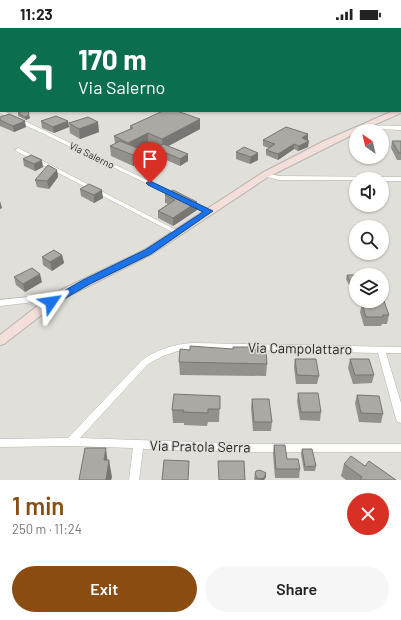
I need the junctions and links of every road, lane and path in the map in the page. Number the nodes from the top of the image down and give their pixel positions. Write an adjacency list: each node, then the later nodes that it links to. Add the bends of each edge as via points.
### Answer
1 (2, 112): 10 (street, Via Salerno)
2 (398, 112): 3 (main road)
3 (369, 124)
4 (389, 128): 5 (street)
5 (401, 128)
6 (349, 134): 8 (main road)
7 (18, 150): 11 (street)
8 (265, 176): 9 (street); 10 (main road)
9 (401, 179)
10 (207, 210): 11 (main road)
11 (178, 233): 12 (main road, via 148,252)
12 (59, 297): 13 (street); 14 (main road)
13 (0, 303)
14 (0, 341)
15 (381, 349): 16 (street, Via Campolattaro); 17 (street); 18 (street, Via Campolattaro, via 194,346 167,350 144,363)
16 (401, 350)
17 (401, 419)
18 (70, 442): 19 (street, Via Pratola Serra); 20 (street, Via Pratola Serra)
19 (0, 443)
20 (138, 445): 21 (street, Via Pratola Serra); 22 (street)
21 (401, 448)
22 (134, 480)

